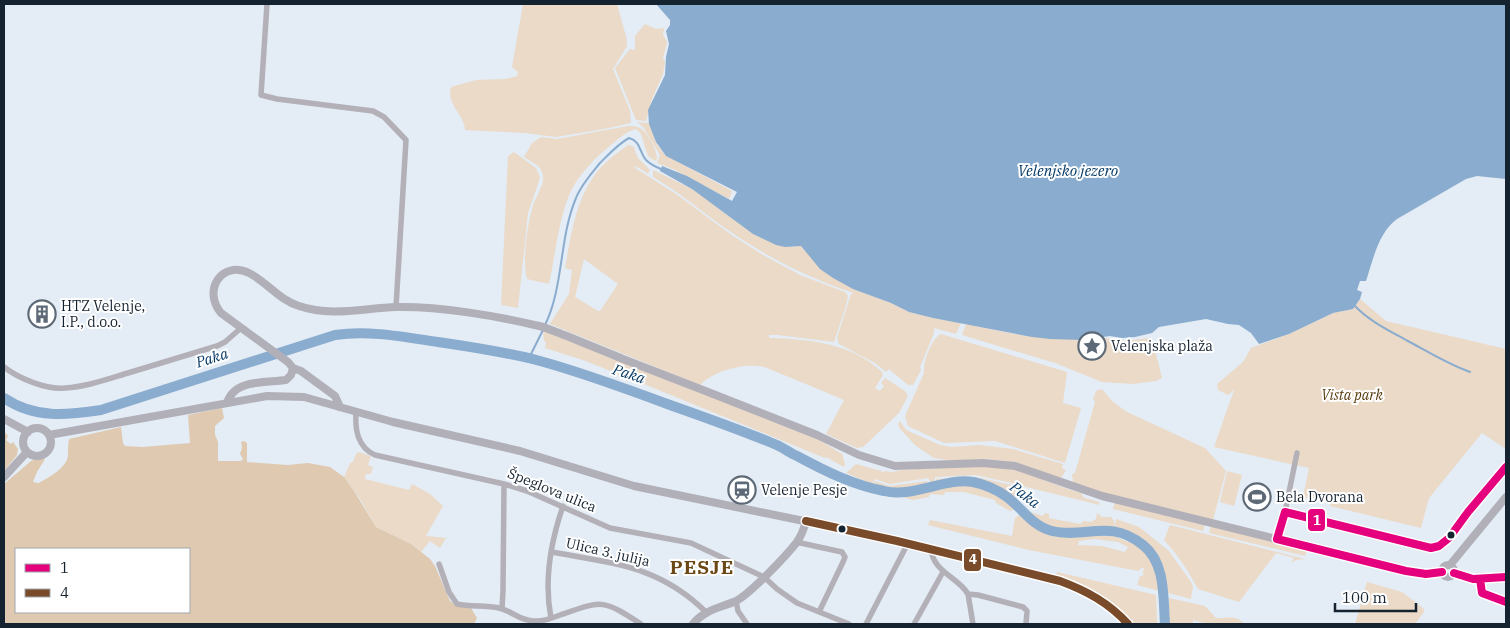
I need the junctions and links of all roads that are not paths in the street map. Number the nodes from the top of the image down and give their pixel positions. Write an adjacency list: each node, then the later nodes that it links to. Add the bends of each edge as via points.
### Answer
1 (267, 4): 2 (street, via 261,95 373,111 406,140)
2 (396, 307): 3 (street, via 336,312 307,309 286,300 247,272 230,270 216,282 213,299 221,313); 21 (street, via 463,313 541,326 817,435 859,455 895,466 1007,465 1102,496)
3 (241, 328): 4 (street); 5 (street, via 217,346 104,380 64,388 26,380)
4 (290, 365): 6 (street, via 291,375 286,380 240,386 229,396); 7 (street, via 330,393)
5 (4, 367)
6 (227, 403): 7 (street, via 285,395); 11 (street)
7 (340, 407): 8 (street)
8 (356, 412): 16 (street, Špeglova ulica, via 360,442 368,452); 20 (street, via 520,451 634,486)
9 (4, 419): 10 (street)
10 (28, 432): 11 (street, via 40,429); 12 (street, via 24,438)
11 (49, 435): 12 (street, via 51,445 46,453 36,456)
12 (27, 452): 15 (street)
13 (1298, 453): 19 (street)
14 (1506, 467): 19 (street, via 1449,538 1431,548)
15 (4, 477)
16 (504, 484): 18 (street, Špeglova ulica); 35 (street)
17 (1506, 496): 27 (street)
18 (563, 506): 25 (street); 31 (street, Špeglova ulica, via 610,528 691,544)
19 (1285, 512): 21 (street)
20 (806, 521): 22 (street); 23 (street)
21 (1277, 539): 29 (street, via 1406,571)
22 (796, 542): 31 (street); 37 (street, via 844,554 844,562)
23 (908, 543): 24 (street); 43 (street)
24 (931, 549): 28 (street, via 934,561); 47 (street, via 1082,589 1100,599)
25 (552, 552): 36 (street, Ulica 3. julija, via 655,576 682,591); 38 (street, via 549,583)
26 (439, 564): 35 (street, via 457,604)
27 (1450, 565): 29 (street, via 1444,566); 30 (street)
28 (943, 572): 33 (street); 44 (street)
29 (1442, 572): 30 (street, via 1448,577)
30 (1454, 573): 32 (street, via 1472,580)
31 (764, 577): 34 (street); 37 (street, Špeglova ulica, via 787,597)
32 (1506, 577)
33 (968, 594): 45 (street); 46 (street, via 1023,607 1027,611)
34 (736, 601): 36 (street); 41 (street, via 738,611)
35 (502, 609): 38 (street, via 528,621)
36 (706, 612): 40 (street)
37 (819, 612): 42 (street, Špeglova ulica)
38 (552, 618): 39 (street, via 600,604 617,608)
39 (641, 624)
40 (693, 624)
41 (747, 624)
42 (848, 624)
43 (866, 624)
44 (914, 624)
45 (973, 624)
46 (1026, 624)
47 (1128, 624)

